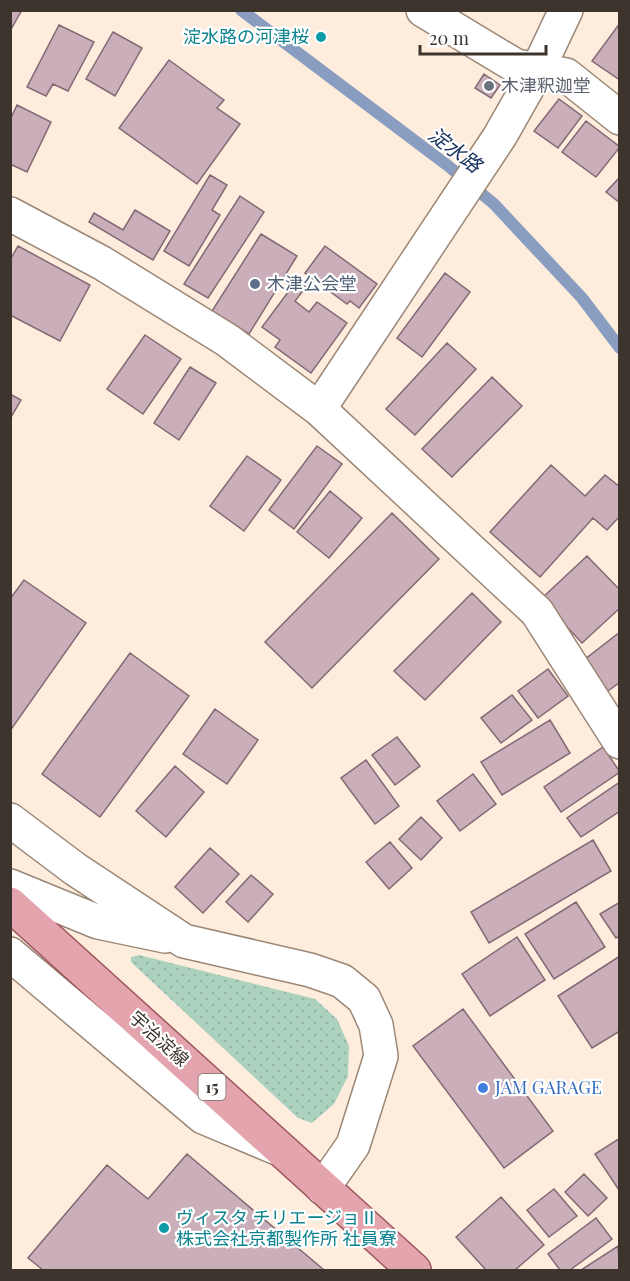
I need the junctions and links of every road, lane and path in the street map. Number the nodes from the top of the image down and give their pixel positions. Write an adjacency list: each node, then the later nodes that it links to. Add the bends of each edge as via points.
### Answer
1 (423, 10): 3 (street, via 516,66)
2 (566, 10): 3 (street)
3 (537, 69): 4 (street, via 566,75); 6 (street, via 495,143)
4 (620, 118)
5 (10, 214): 6 (street, via 102,262 227,340)
6 (319, 409): 7 (street, via 537,612)
7 (620, 742)
8 (10, 820): 11 (street, via 75,869)
9 (10, 886): 11 (street, via 98,922)
10 (10, 904): 13 (main road, 宇治淀線 / 15)
11 (184, 940): 14 (street, via 310,970 342,981 364,999 376,1026 381,1056 353,1145)
12 (10, 954): 13 (street, via 203,1117)
13 (281, 1150): 14 (main road, 宇治淀線 / 15)
14 (323, 1188): 15 (main road, 宇治淀線 / 15)
15 (414, 1270)

